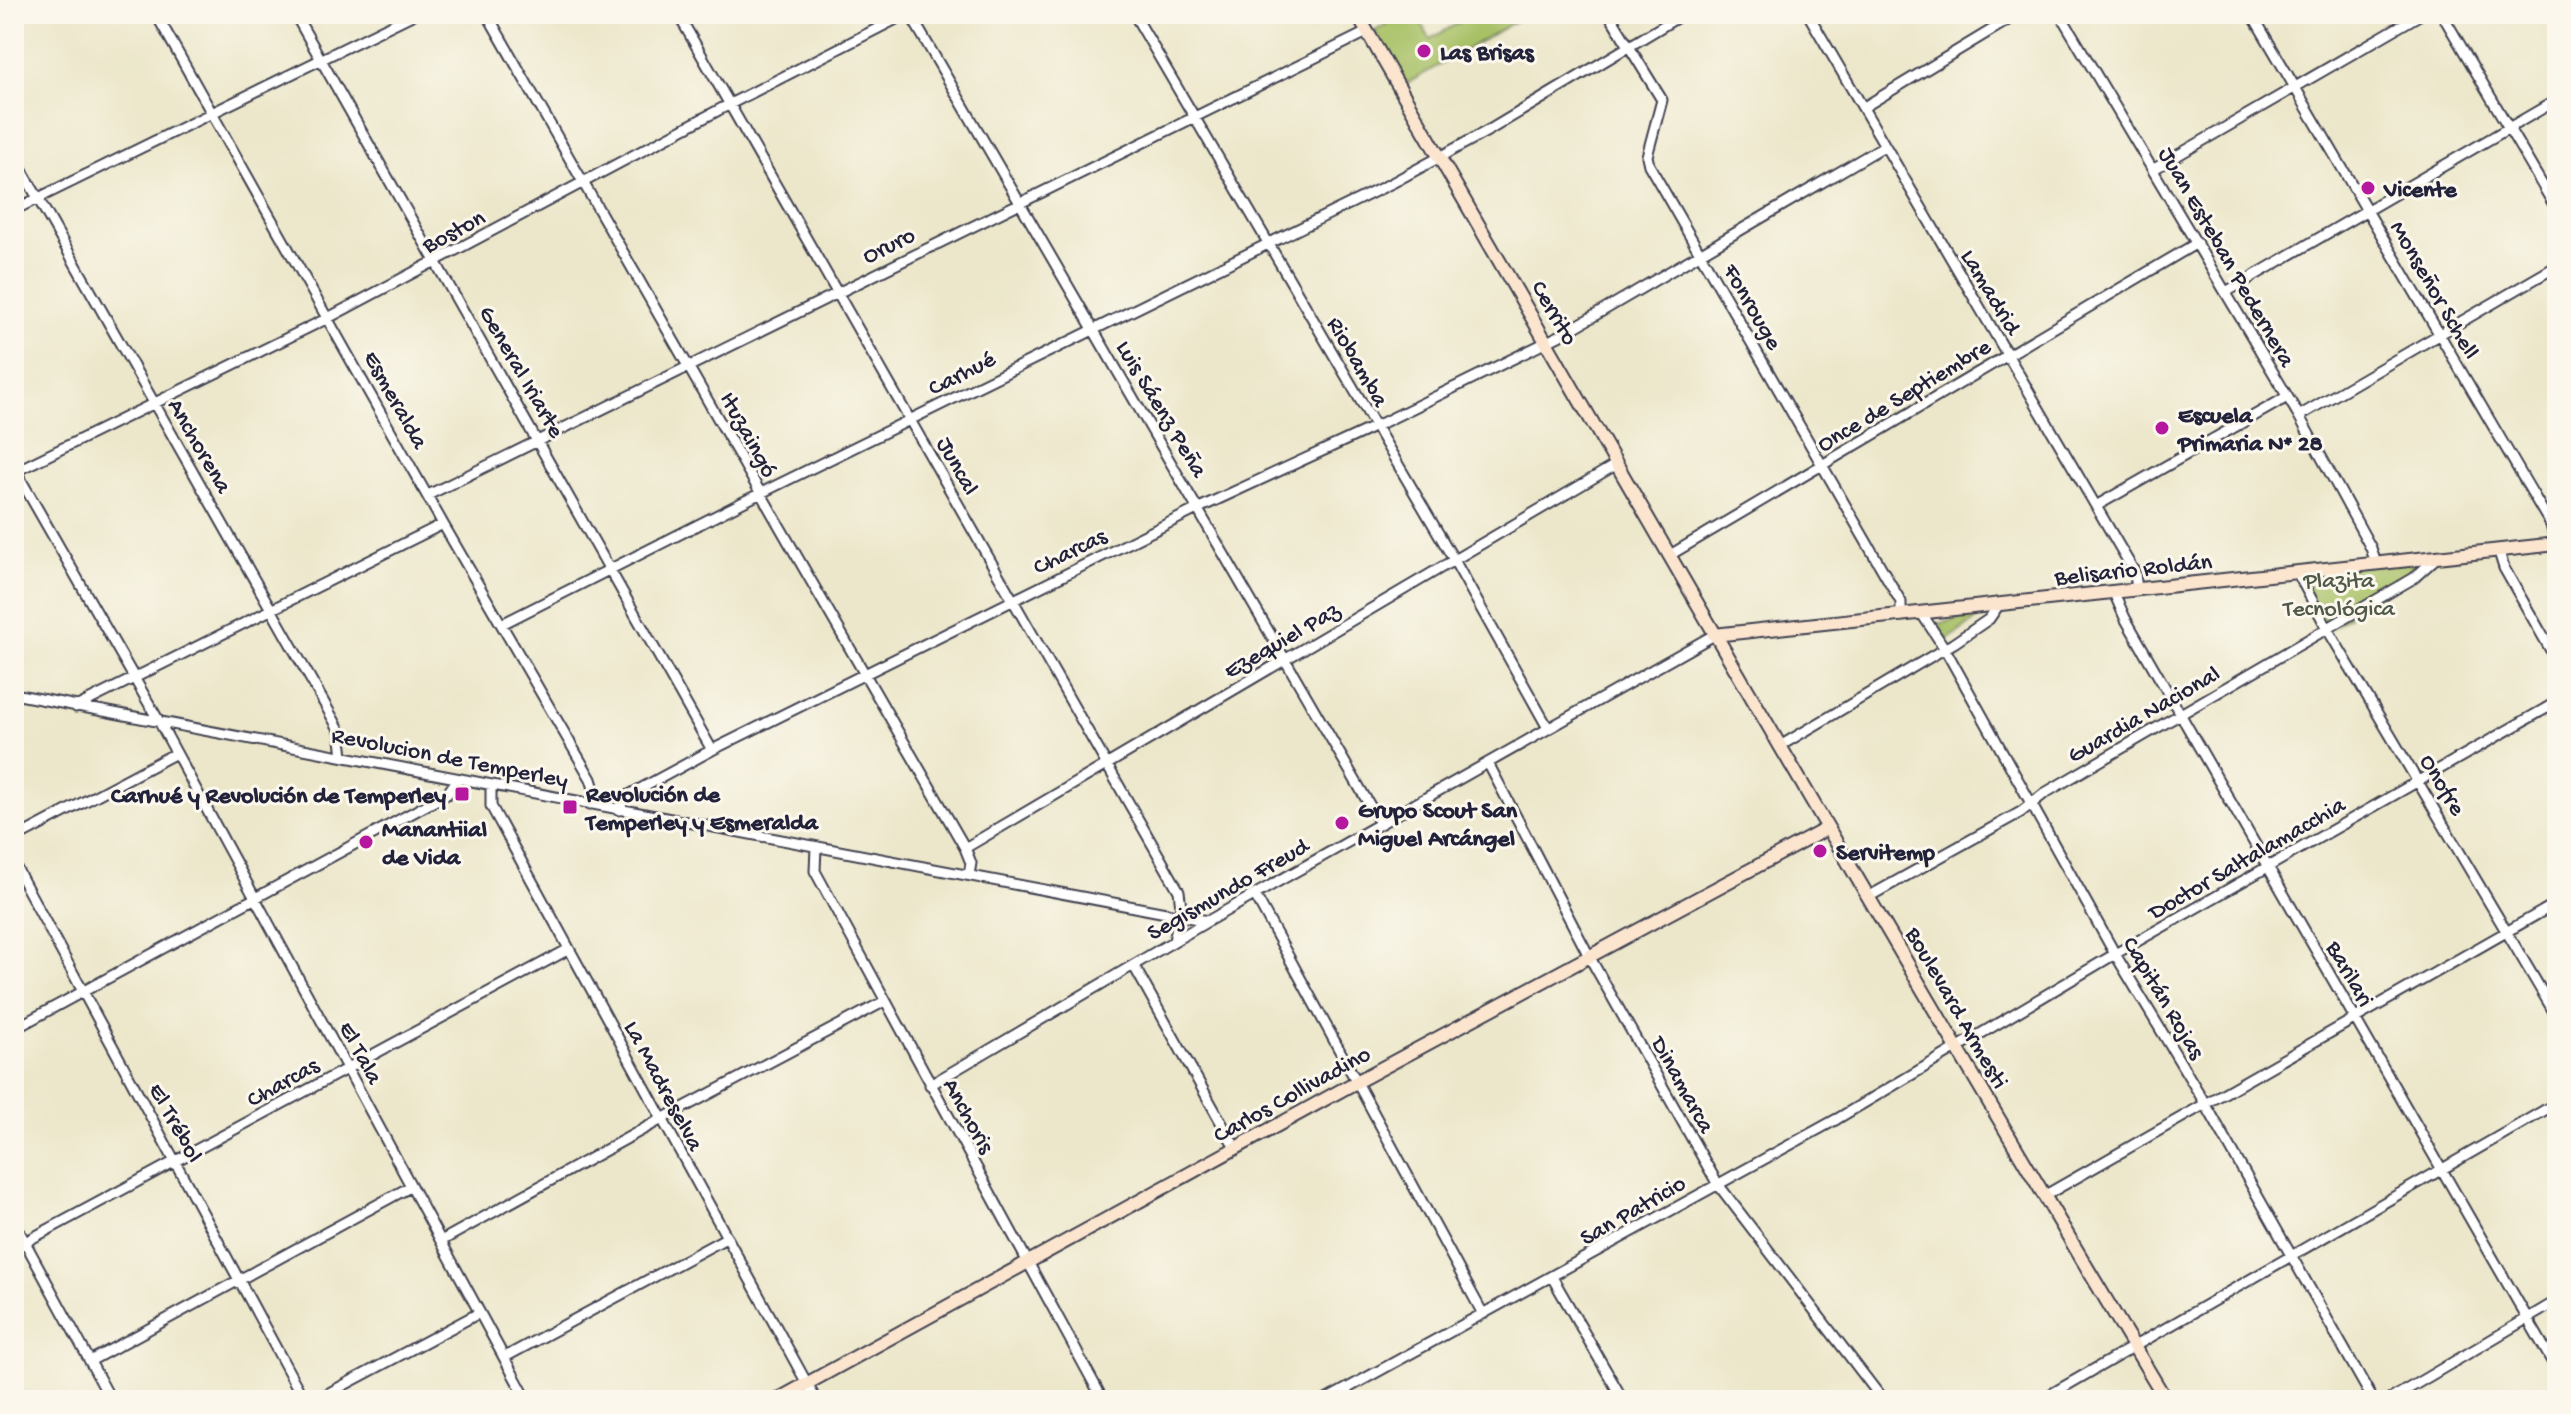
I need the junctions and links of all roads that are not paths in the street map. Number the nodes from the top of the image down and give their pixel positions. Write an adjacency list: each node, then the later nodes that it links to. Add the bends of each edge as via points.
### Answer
1 (156, 14): 24 (street, Esmeralda)
2 (295, 14): 19 (street, General Iriarte)
3 (414, 14): 19 (street)
4 (487, 14): 31 (street, Ituzaingó)
5 (678, 14): 22 (street, Juncal)
6 (908, 14): 22 (street, Boston); 33 (street, Luis Sáenz Peña)
7 (1134, 14): 25 (street, Riobamba)
8 (1357, 14): 17 (street, Cerrito)
9 (1609, 14): 18 (street, Fonrouge)
10 (1683, 14): 18 (street, Carhué)
11 (1808, 14): 23 (street, Lamadrid)
12 (2018, 14): 23 (street)
13 (2060, 14): 30 (street, Juan Esteban Pedernera)
14 (2252, 14): 20 (street, Monseñor Schell)
15 (2421, 14): 20 (street)
16 (2442, 14): 26 (street)
17 (1367, 32): 25 (street, Oruro); 29 (street, Cerrito)
18 (1629, 45): 29 (street, Carhué); 39 (street, Fonrouge, via 1662,100 1649,165)
19 (321, 60): 24 (street); 40 (street, General Iriarte)
20 (2296, 87): 30 (street); 36 (street, Monseñor Schell)
21 (2557, 100): 26 (street)
22 (730, 104): 31 (street, Boston); 42 (street, Juncal)
23 (1864, 107): 27 (street, Lamadrid)
24 (211, 112): 32 (street); 44 (street, Esmeralda)
25 (1194, 116): 33 (street, Oruro); 37 (street, Riobamba)
26 (2509, 128): 35 (street); 36 (street)
27 (1884, 146): 39 (street, Charcas); 48 (street, Lamadrid)
28 (14, 156): 32 (street, Anchorena)
29 (1439, 158): 37 (street, Carhué); 47 (street, Cerrito)
30 (2154, 169): 38 (street, Juan Esteban Pedernera)
31 (583, 183): 40 (street, Boston); 49 (street, Ituzaingó)
32 (38, 198): 34 (street); 51 (street, Anchorena)
33 (1019, 202): 42 (street, Oruro); 45 (street, Luis Sáenz Peña)
34 (14, 210)
35 (2557, 210)
36 (2367, 212): 43 (street); 46 (street, Monseñor Schell)
37 (1267, 243): 45 (street, Carhué); 54 (street, Riobamba)
38 (2197, 243): 43 (street, Juan Esteban Pedernera); 48 (street, Once de Septiembre)
39 (1700, 253): 47 (street, Charcas); 57 (street, Fonrouge)
40 (437, 261): 44 (street, Boston); 55 (street, General Iriarte)
41 (2557, 266): 46 (street)
42 (837, 291): 49 (street, Oruro); 53 (street, Juncal)
43 (2226, 292): 50 (street, Juan Esteban Pedernera)
44 (328, 318): 51 (street, Boston); 60 (street, Esmeralda)
45 (1093, 328): 53 (street, Carhué); 62 (street, Luis Sáenz Peña)
46 (2440, 335): 52 (street); 64 (street, Monseñor Schell, via 2551,525)
47 (1547, 341): 54 (street, Charcas); 56 (street, Cerrito)
48 (2007, 356): 57 (street, Once de Septiembre); 61 (street, Lamadrid)
49 (688, 364): 55 (street, Oruro); 59 (street, Ituzaingó)
50 (2287, 397): 52 (street, Juan Esteban Pedernera); 61 (street)
51 (154, 403): 58 (street, Boston); 76 (street, Anchorena)
52 (2299, 416): 69 (street, Juan Esteban Pedernera)
53 (911, 420): 59 (street, Carhué); 74 (street, Juncal)
54 (1374, 427): 62 (street, Charcas); 68 (street, Riobamba)
55 (538, 439): 60 (street, Oruro); 70 (street, General Iriarte)
56 (1617, 464): 66 (street, Cerrito); 68 (street, Ezequiel Paz)
57 (1822, 465): 66 (street, Once de Septiembre); 78 (street, Fonrouge, via 1901,602)
58 (15, 470): 86 (street, El Tala)
59 (759, 494): 70 (street, Carhué); 85 (street, Ituzaingó)
60 (428, 495): 63 (street, Esmeralda)
61 (2096, 506): 72 (street, Lamadrid, via 2135,573)
62 (1199, 508): 74 (street, Charcas); 83 (street, Luis Sáenz Peña)
63 (443, 524): 76 (street); 79 (street, Esmeralda)
64 (2557, 544): 65 (street, Belisario Roldán)
65 (2499, 552): 67 (street, Belisario Roldán); 84 (street)
66 (1670, 555): 81 (street, Cerrito)
67 (2435, 559): 69 (street, Belisario Roldán); 80 (street, Guardia Nacional, via 2414,578)
68 (1454, 560): 83 (street, Ezequiel Paz); 92 (street, Riobamba)
69 (2376, 564): 71 (street, Belisario Roldán)
70 (611, 568): 79 (street, Carhué); 94 (street, General Iriarte)
71 (2297, 572): 72 (street, Belisario Roldán); 80 (street, Onofre)
72 (2137, 590): 73 (street, Belisario Roldán)
73 (2114, 593): 75 (street, Belisario Roldán); 90 (street, Barilari)
74 (1013, 600): 85 (street, Charcas); 98 (street, Juncal)
75 (1998, 606): 77 (street, Belisario Roldán); 82 (street, via 1989,619)
76 (270, 608): 86 (street); 96 (street, Anchorena, via 340,731)
77 (1922, 614): 78 (street, Belisario Roldán); 82 (street, Capitán Rojas)
78 (1901, 616): 81 (street, Belisario Roldán)
79 (502, 624): 103 (street, Esmeralda, via 591,779 595,792)
80 (2328, 630): 90 (street, Guardia Nacional); 100 (street, Onofre)
81 (1714, 635): 92 (street, Segismundo Freud); 93 (street, Boulevard Armesti)
82 (1945, 649): 93 (street); 102 (street, Capitán Rojas)
83 (1286, 659): 98 (street, Ezequiel Paz); 105 (street, Luis Sáenz Peña)
84 (2557, 661)
85 (864, 674): 94 (street, Charcas); 109 (street, Ituzaingó)
86 (134, 677): 89 (street); 91 (street, El Tala)
87 (14, 694): 89 (street, Revolucion de Temperley)
88 (2557, 702): 100 (street, Doctor Saltalamacchia)
89 (76, 707): 91 (street, Revolucion de Temperley)
90 (2181, 714): 102 (street, Guardia Nacional); 111 (street, Barilari)
91 (160, 723): 95 (street, El Tala); 96 (street, Revolucion de Temperley)
92 (1548, 728): 97 (street, Segismundo Freud)
93 (1780, 746): 106 (street, Boulevard Armesti)
94 (712, 750): 104 (street, Charcas, via 629,795)
95 (176, 753): 107 (street); 114 (street, El Tala)
96 (343, 756): 99 (street, Revolucion de Temperley)
97 (1488, 763): 105 (street, Segismundo Freud); 123 (street, Dinamarca)
98 (1105, 764): 109 (street, Ezequiel Paz); 117 (street, Juncal, via 1179,891)
99 (458, 779): 101 (street, Revolucion de Temperley); 114 (street, via 447,794)
100 (2419, 781): 111 (street, Doctor Saltalamacchia); 119 (street, Onofre)
101 (491, 785): 103 (street, Revolucion de Temperley); 121 (street, La Madreselva, via 491,806)
102 (2032, 803): 115 (street, Guardia Nacional); 122 (street, Capitán Rojas)
103 (590, 804): 104 (street, Revolucion de Temperley)
104 (620, 810): 108 (street, Revolucion de Temperley)
105 (1380, 823): 113 (street, Segismundo Freud)
106 (1828, 828): 115 (street, Boulevard Armesti); 123 (street, Carlos Collivadino)
107 (14, 839)
108 (816, 847): 112 (street, Revolucion de Temperley); 126 (street, Anchoris, via 815,871)
109 (965, 848): 112 (street, Ituzaingó)
110 (14, 864): 125 (street, El Trébol)
111 (2267, 867): 122 (street, Doctor Saltalamacchia); 128 (street, Barilari)
112 (969, 875): 117 (street, Revolucion de Temperley)
113 (1255, 895): 118 (street, Segismundo Freud); 132 (street)
114 (256, 897): 125 (street); 131 (street, El Tala)
115 (1868, 897): 130 (street, Boulevard Armesti)
116 (2557, 903): 119 (street)
117 (1180, 915): 118 (street, Revolucion de Temperley); 120 (street, Juncal)
118 (1208, 921): 120 (street, Segismundo Freud)
119 (2508, 931): 127 (street, Onofre); 128 (street)
120 (1174, 941): 124 (street, Segismundo Freud)
121 (569, 949): 131 (street, Charcas); 136 (street, La Madreselva)
122 (2115, 954): 130 (street, Doctor Saltalamacchia); 135 (street, Capitán Rojas)
123 (1589, 956): 132 (street, Carlos Collivadino); 140 (street, Dinamarca)
124 (1134, 966): 133 (street, Segismundo Freud); 137 (street)
125 (82, 992): 129 (street); 138 (street, El Trébol)
126 (885, 1001): 133 (street, Anchoris); 136 (street)
127 (2557, 1017)
128 (2354, 1019): 135 (street); 139 (street, Barilari)
129 (14, 1029)
130 (1957, 1050): 140 (street, San Patricio); 142 (street, Boulevard Armesti)
131 (348, 1068): 138 (street, Charcas); 141 (street, El Tala)
132 (1358, 1081): 137 (street, Carlos Collivadino); 154 (street)
133 (930, 1085): 149 (street, Anchoris)
134 (2557, 1103): 139 (street)
135 (2206, 1105): 142 (street); 148 (street, Capitán Rojas)
136 (660, 1120): 144 (street, La Madreselva); 145 (street)
137 (1236, 1149): 149 (street, Carlos Collivadino)
138 (176, 1162): 146 (street, Charcas); 151 (street, El Trébol)
139 (2442, 1168): 148 (street); 155 (street, Barilari)
140 (1717, 1183): 150 (street, San Patricio); 172 (street, Dinamarca)
141 (410, 1187): 145 (street, El Tala); 151 (street)
142 (2044, 1196): 156 (street, Boulevard Armesti)
143 (14, 1222): 146 (street)
144 (726, 1238): 157 (street); 160 (street, La Madreselva)
145 (441, 1241): 153 (street, El Tala)
146 (25, 1243): 147 (street, Charcas); 158 (street)
147 (14, 1248)
148 (2289, 1256): 156 (street); 175 (street, Capitán Rojas)
149 (1030, 1263): 160 (street, Carlos Collivadino); 168 (street, Anchoris)
150 (1552, 1277): 154 (street, San Patricio); 171 (street)
151 (239, 1278): 158 (street); 163 (street, El Trébol)
152 (2557, 1301): 155 (street)
153 (479, 1313): 157 (street, El Tala); 164 (street)
154 (1483, 1314): 161 (street, San Patricio)
155 (2527, 1318): 159 (street, Barilari); 176 (street)
156 (2133, 1346): 173 (street); 174 (street, Boulevard Armesti)
157 (505, 1357): 165 (street, El Tala)
158 (90, 1361): 162 (street)
159 (2557, 1370)
160 (807, 1384): 166 (street, Carlos Collivadino); 167 (street, La Madreselva)
161 (1345, 1390): 169 (street, San Patricio); 170 (street)
162 (111, 1400)
163 (304, 1400)
164 (316, 1400)
165 (527, 1400)
166 (777, 1400)
167 (816, 1400)
168 (1103, 1400)
169 (1326, 1400)
170 (1351, 1400)
171 (1623, 1400)
172 (1883, 1400)
173 (2041, 1400)
174 (2166, 1400)
175 (2373, 1400)
176 (2389, 1400)

